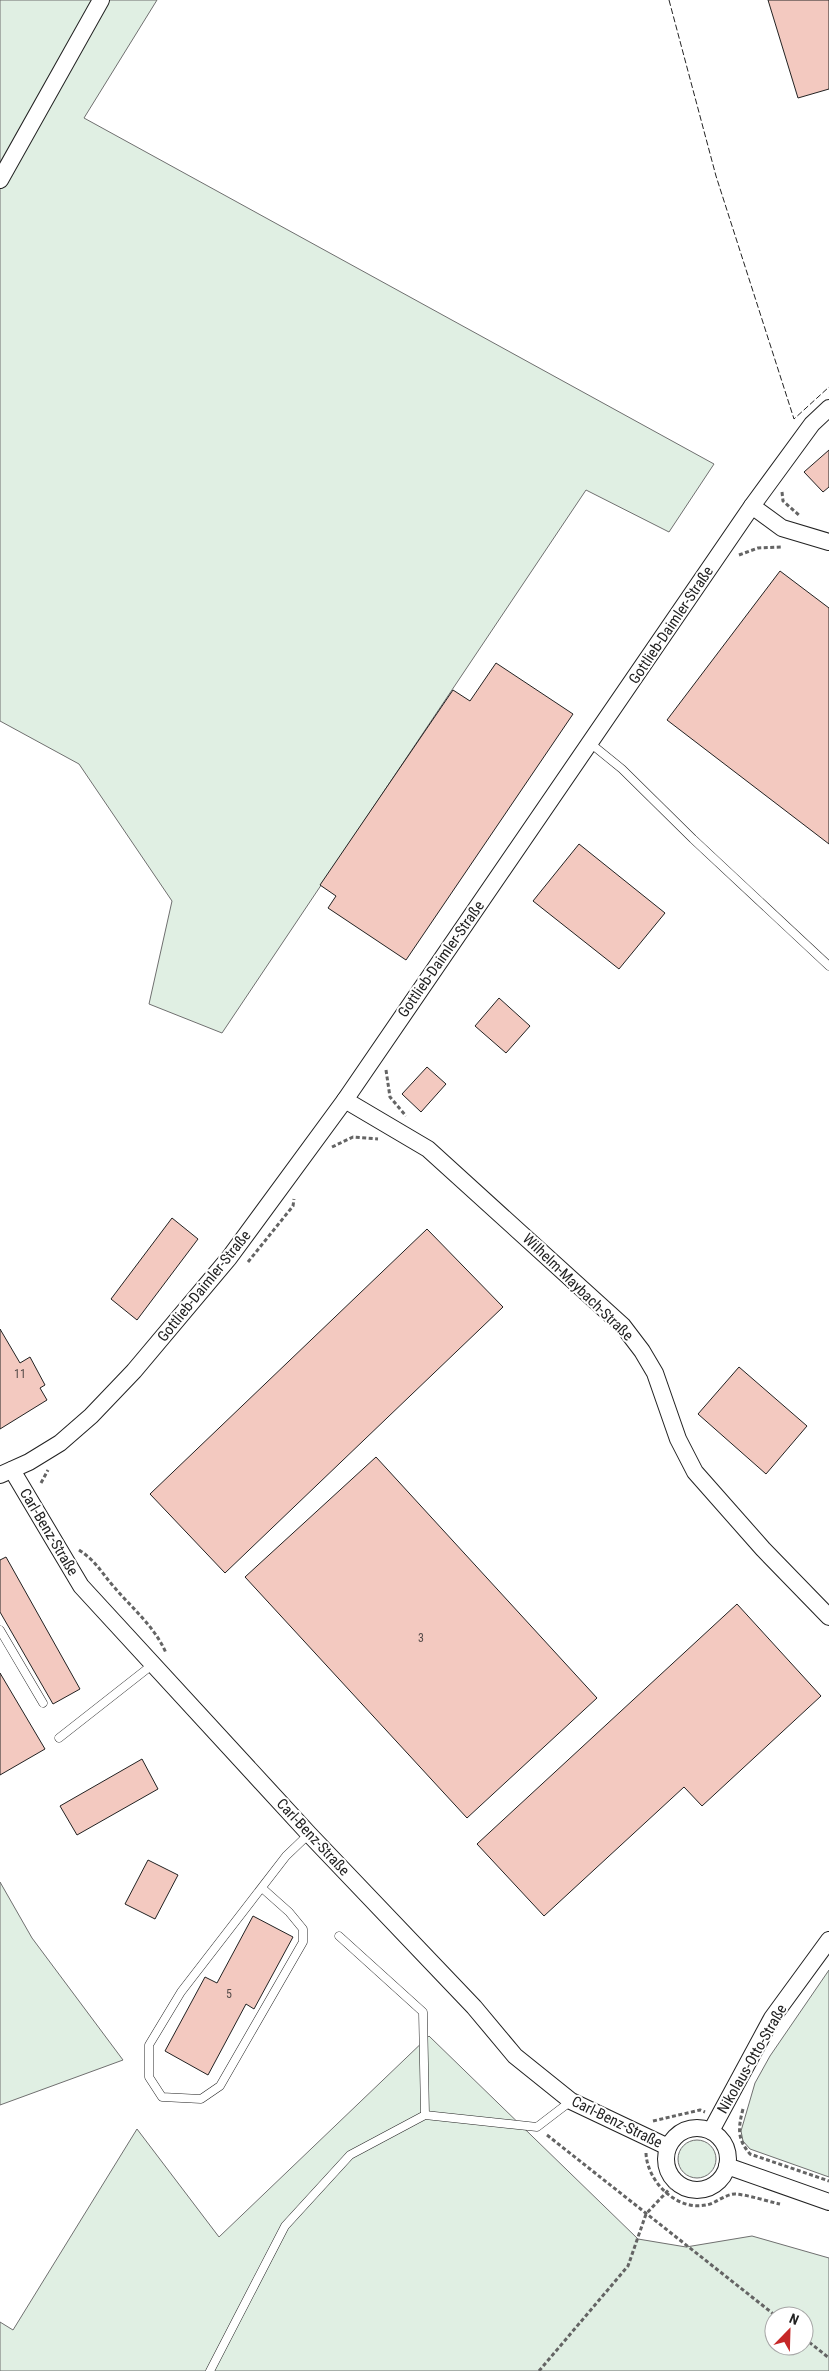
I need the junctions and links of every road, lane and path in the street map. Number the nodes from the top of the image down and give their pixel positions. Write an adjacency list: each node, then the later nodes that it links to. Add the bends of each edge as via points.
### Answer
1 (101, 0): 2 (street)
2 (0, 180)
3 (829, 408): 5 (street, Gottlieb-Daimler-Straße, via 812,424)
4 (782, 488): 6 (path, via 783,501)
5 (752, 506): 7 (street, via 782,528); 8 (street, Gottlieb-Daimler-Straße)
6 (808, 519)
7 (829, 542)
8 (590, 743): 9 (lane, via 622,769); 10 (street, Gottlieb-Daimler-Straße)
9 (829, 966)
10 (345, 1100): 11 (street, Gottlieb-Daimler-Straße, via 229,1258 134,1371 60,1443); 15 (street, Wilhelm-Maybach-Straße, via 428,1149 623,1326 654,1373 678,1439 695,1472)
11 (6, 1472): 18 (street, Carl-Benz-Straße, via 81,1586)
12 (41, 1483): 13 (path)
13 (45, 1491)
14 (75, 1548): 17 (path, via 93,1559 160,1638)
15 (829, 1617)
16 (0, 1630): 19 (lane)
17 (168, 1656)
18 (152, 1665): 20 (lane); 21 (street, Carl-Benz-Straße)
19 (43, 1703)
20 (59, 1738)
21 (309, 1834): 22 (lane, via 286,1856); 25 (street, Carl-Benz-Straße, via 474,2007 515,2056)
22 (262, 1888): 22 (lane, via 181,1992 149,2045 149,2077 162,2097 201,2099 220,2086 303,1942 303,1929)
23 (339, 1936): 26 (lane, via 423,2012)
24 (829, 1940): 27 (street, Nikolaus-Otto-Straße, via 772,2018)
25 (571, 2101): 30 (lane); 32 (street, Carl-Benz-Straße)
26 (425, 2115): 30 (lane); 43 (lane, via 350,2155 285,2226)
27 (719, 2117): 29 (path, via 700,2110); 31 (street, Nikolaus-Otto-Straße); 35 (path, via 739,2125 742,2145 750,2154)
28 (645, 2118): 29 (path)
29 (653, 2121): 32 (path)
30 (537, 2127): 39 (path)
31 (711, 2131): 33 (street, Carl-Benz-Straße, via 690,2128 677,2135); 34 (street, via 725,2146)
32 (647, 2137): 33 (street, Carl-Benz-Straße); 36 (path, via 646,2156 651,2174)
33 (668, 2147): 36 (street, Carl-Benz-Straße, via 666,2162)
34 (727, 2166): 36 (street, via 715,2183 703,2189); 37 (street)
35 (829, 2181)
36 (671, 2188): 38 (path, via 684,2203 705,2206 733,2194); 39 (path)
37 (829, 2202)
38 (788, 2207)
39 (646, 2214): 40 (path); 44 (path, via 628,2266)
40 (764, 2307)
41 (814, 2346): 42 (path)
42 (829, 2358)
43 (210, 2371)
44 (539, 2371)

